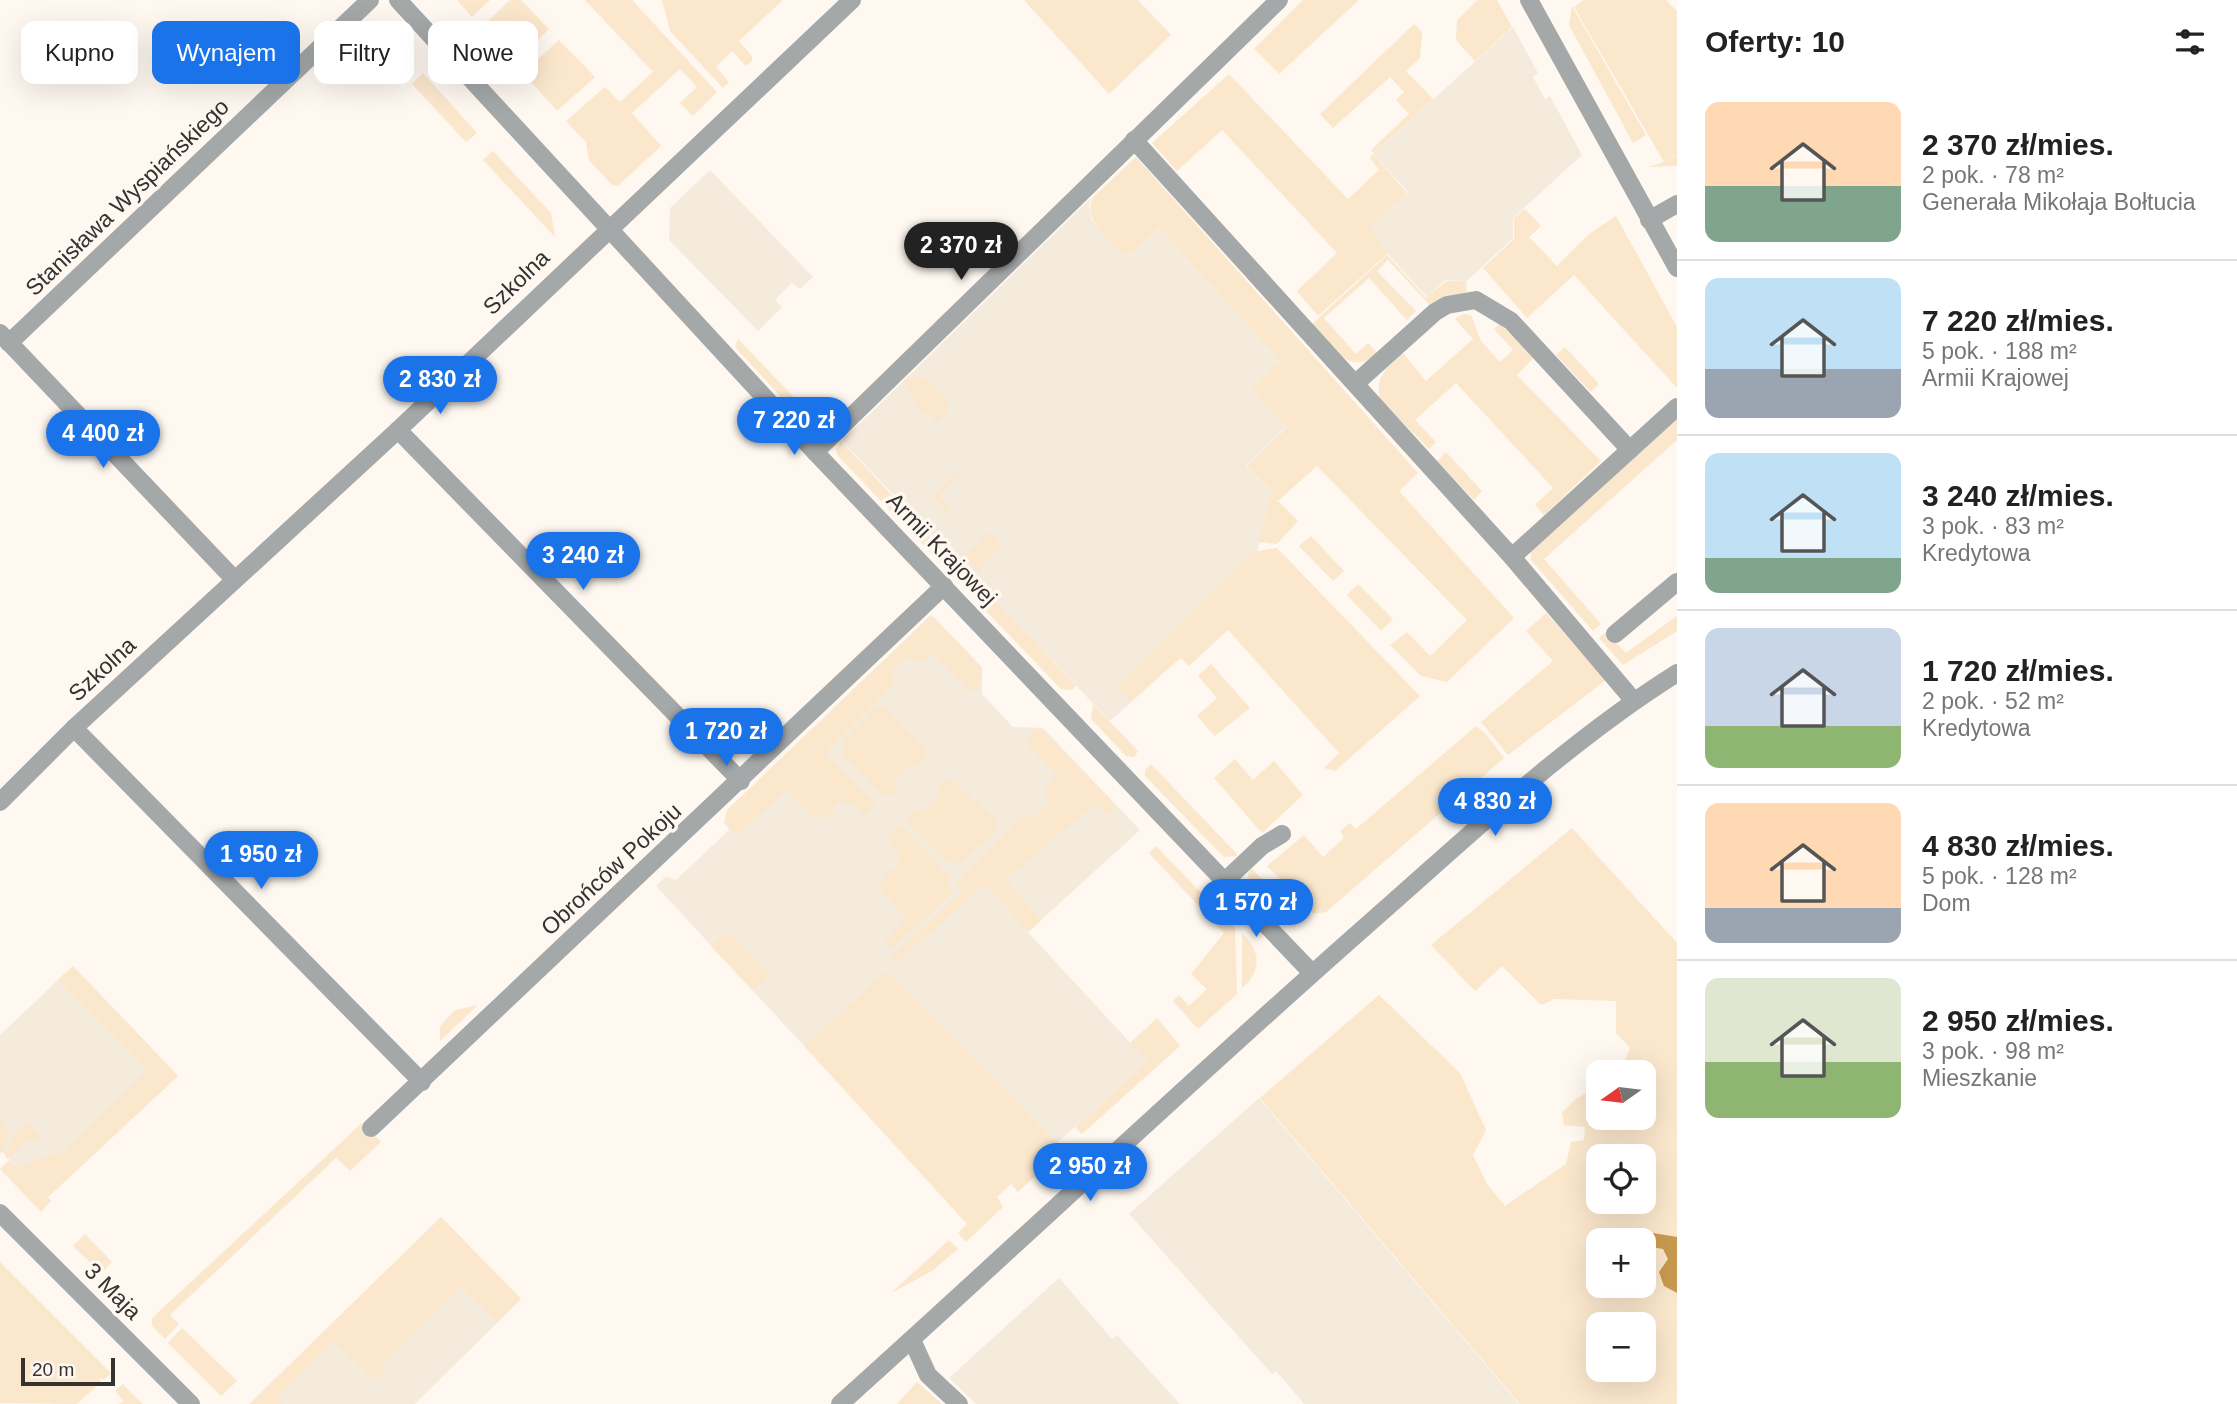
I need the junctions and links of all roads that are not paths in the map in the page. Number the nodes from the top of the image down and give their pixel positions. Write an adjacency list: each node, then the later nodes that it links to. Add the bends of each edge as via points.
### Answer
1 (370, 0): 11 (street, Stanisława Wyspiańskiego)
2 (398, 0): 9 (street, Armii Krajowej)
3 (852, 0): 9 (street, Szkolna)
4 (1279, 0): 6 (street)
5 (1529, 0): 8 (street)
6 (1134, 139): 12 (street); 16 (street)
7 (1677, 204): 8 (street)
8 (1649, 220): 10 (street)
9 (607, 229): 14 (street, Szkolna); 16 (street, Armii Krajowej)
10 (1677, 268)
11 (4, 338): 18 (street)
12 (1356, 383): 15 (street, via 1436,312 1447,305 1476,300 1511,321); 17 (street)
13 (1677, 407): 15 (street)
14 (398, 430): 18 (street, Szkolna); 25 (street)
15 (1630, 450): 17 (street)
16 (815, 452): 20 (street, Armii Krajowej)
17 (1512, 557): 23 (street)
18 (234, 579): 24 (street, Szkolna)
19 (1677, 582): 21 (street)
20 (944, 586): 25 (street, Obrońców Pokoju); 28 (street, Armii Krajowej)
21 (1615, 634)
22 (1677, 673): 23 (street)
23 (1634, 701): 29 (street, via 1514,796)
24 (74, 728): 26 (street, Szkolna); 30 (street)
25 (741, 781): 30 (street, Obrońców Pokoju)
26 (0, 802)
27 (1282, 834): 28 (street)
28 (1226, 880): 29 (street, Armii Krajowej)
29 (1312, 973): 33 (street)
30 (422, 1082): 31 (street, Obrońców Pokoju)
31 (371, 1128)
32 (0, 1213): 34 (street, 3 Maja)
33 (912, 1340): 35 (street); 36 (street, via 928,1375)
34 (191, 1404)
35 (840, 1404)
36 (958, 1404)

